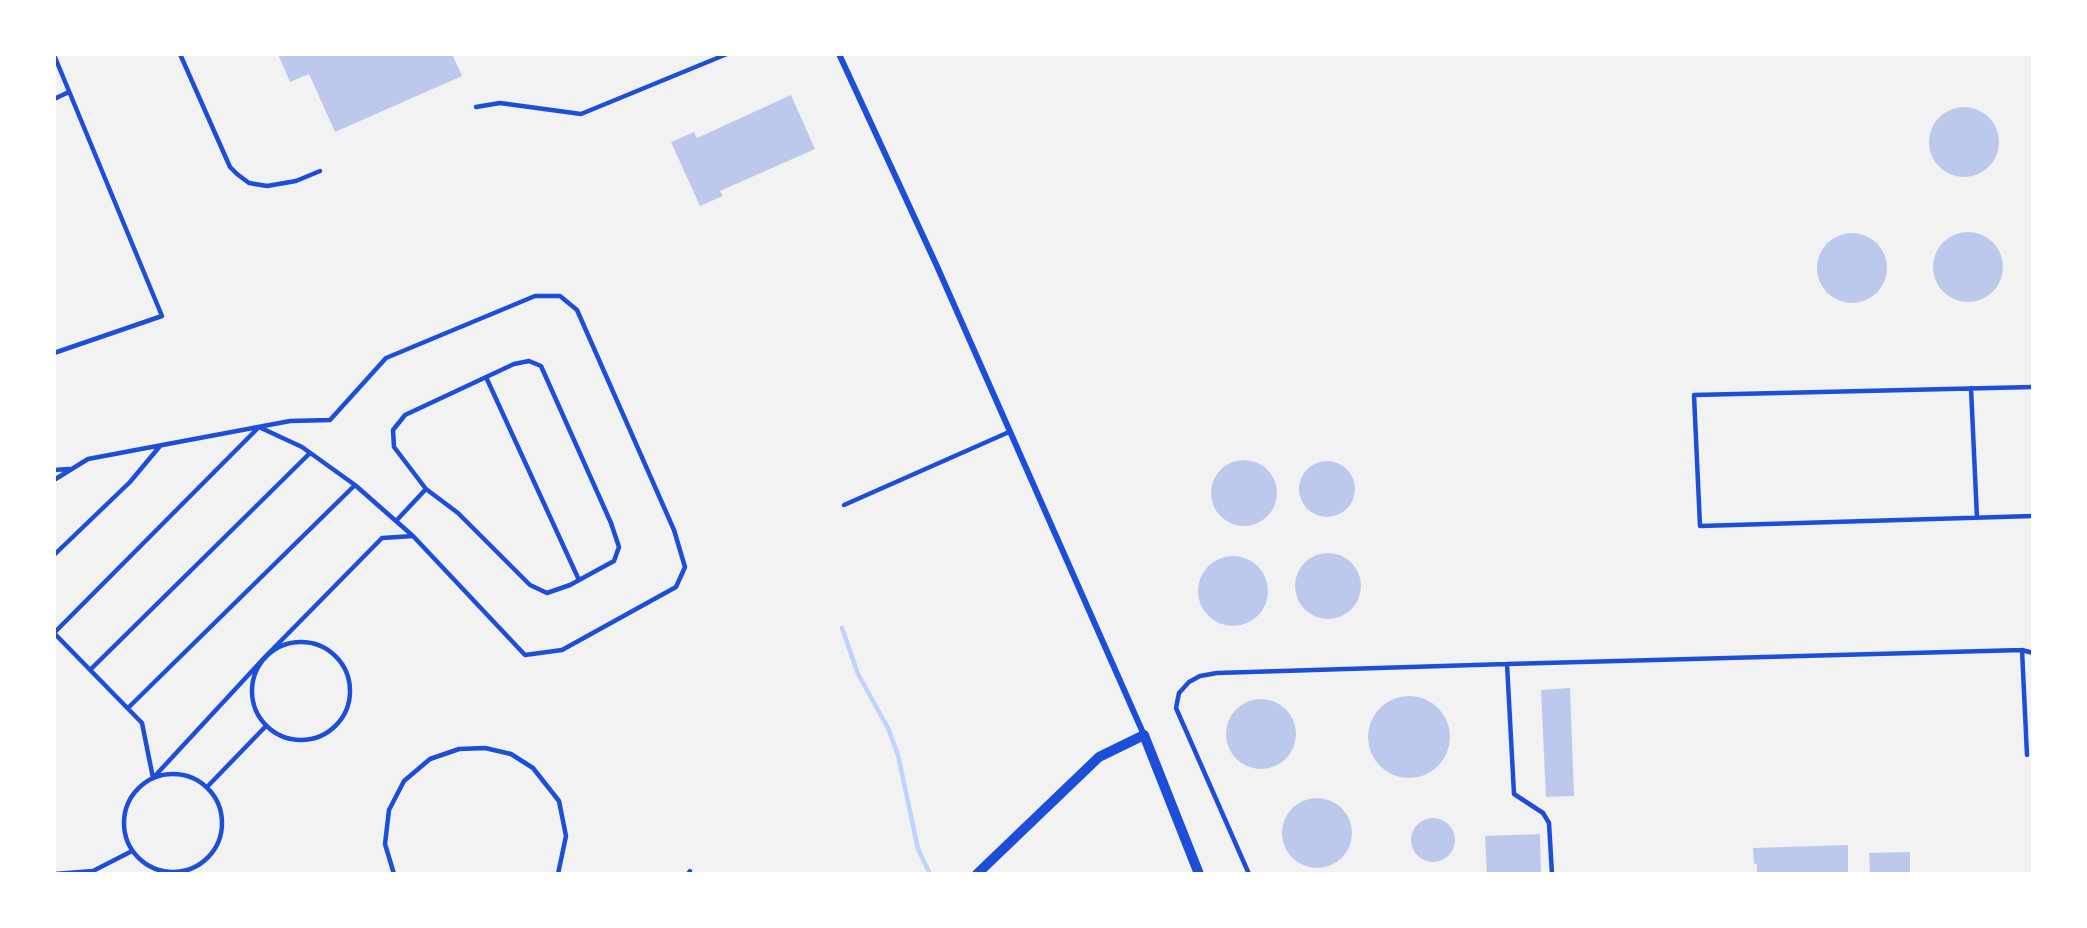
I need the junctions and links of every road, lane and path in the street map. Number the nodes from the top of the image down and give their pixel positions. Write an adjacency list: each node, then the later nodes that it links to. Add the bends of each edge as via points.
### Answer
1 (180, 54): 8 (lane, via 230,167 237,174 249,183 267,186 296,181)
2 (727, 54): 7 (lane, via 581,114 500,103)
3 (839, 54): 14 (street)
4 (54, 55): 5 (lane)
5 (69, 92): 6 (lane); 9 (lane, via 162,316)
6 (54, 99)
7 (476, 107)
8 (320, 171)
9 (54, 352)
10 (486, 377): 21 (lane, via 405,415 393,430 394,447); 28 (lane); 28 (lane, via 529,361 541,366 619,547 614,561)
11 (2033, 387): 12 (lane)
12 (1971, 388): 24 (lane); 24 (lane, via 1694,395 1700,526)
13 (259, 427): 15 (lane); 16 (lane); 26 (lane, via 330,420 386,358 535,296 560,296 577,310 674,530 685,567 676,586 562,650 525,655); 29 (lane)
14 (1009, 432): 22 (lane); 37 (street)
15 (159, 446): 17 (lane, via 88,459); 27 (lane, via 130,482)
16 (310, 453): 20 (lane); 34 (lane)
17 (72, 468): 18 (lane); 19 (lane)
18 (54, 471)
19 (54, 480)
20 (355, 485): 25 (lane); 35 (lane)
21 (426, 489): 25 (lane); 28 (lane, via 458,513 530,585 547,593)
22 (844, 506)
23 (2033, 516): 24 (lane)
24 (1977, 518)
25 (396, 520): 26 (lane)
26 (414, 536): 32 (lane, via 382,537)
27 (54, 555)
28 (579, 580)
29 (54, 633): 34 (lane)
30 (2022, 650): 31 (lane); 33 (lane); 38 (lane)
31 (2033, 653)
32 (265, 657): 36 (lane, via 251,692 255,711); 36 (lane, via 290,643 318,645 341,663 350,690 342,718 320,737 291,740); 39 (lane)
33 (1507, 664): 48 (lane, via 1217,673 1189,682 1179,693 1176,708); 49 (lane, via 1514,794 1543,813 1549,823)
34 (90, 670): 35 (lane)
35 (128, 708): 39 (lane, via 142,723)
36 (266, 726): 40 (lane)
37 (1144, 735): 46 (street, via 1099,757); 47 (street)
38 (2027, 755)
39 (153, 778): 40 (lane, via 181,774); 41 (lane, via 137,789 127,805 125,833)
40 (207, 787): 42 (lane, via 221,812 219,841 201,864)
41 (132, 851): 42 (lane, via 146,864); 43 (lane, via 93,871)
42 (174, 873)
43 (54, 874)
44 (394, 874): 45 (lane, via 385,844 389,810 404,782 430,759 459,749 485,748 511,754 533,768 559,801 566,836)
45 (558, 874)
46 (977, 874)
47 (1198, 874)
48 (1249, 874)
49 (1552, 874)

